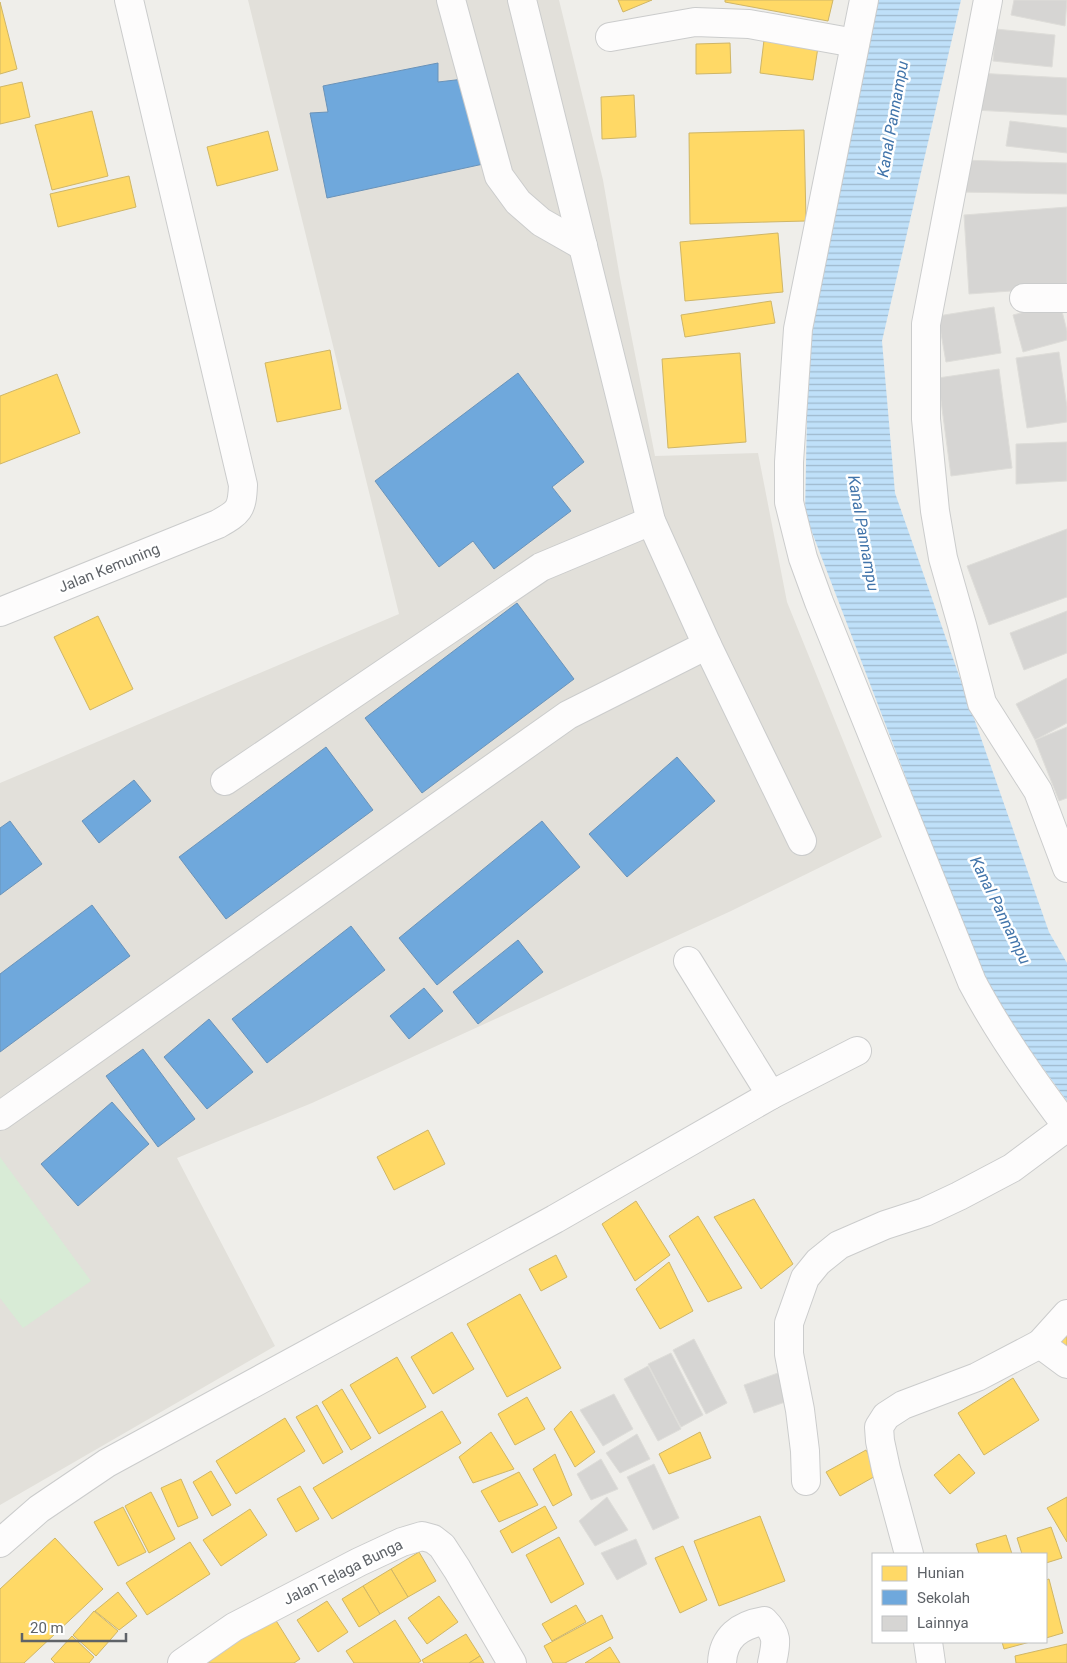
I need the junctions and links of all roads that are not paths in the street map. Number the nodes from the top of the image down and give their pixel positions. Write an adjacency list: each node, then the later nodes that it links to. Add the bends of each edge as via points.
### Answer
1 (129, 0): 12 (street, Jalan Kemuning, via 244,485 243,501 236,514 218,524)
2 (452, 0): 8 (street, via 499,176 518,202 541,222)
3 (522, 0): 8 (street)
4 (864, 0): 7 (street)
5 (988, 0): 16 (street, via 926,324 926,419 943,558 982,703 1038,791)
6 (610, 37): 7 (street, via 695,22 749,24)
7 (855, 44): 21 (street, via 798,329 788,462 789,502 818,602 972,982 1016,1056)
8 (583, 246): 11 (street)
9 (1024, 298): 10 (street)
10 (1067, 298)
11 (651, 521): 13 (street); 14 (street, via 541,567)
12 (0, 612)
13 (707, 645): 15 (street); 20 (street, via 568,715)
14 (225, 781)
15 (802, 841)
16 (1067, 868)
17 (688, 961): 19 (street)
18 (857, 1051): 19 (street)
19 (771, 1095): 26 (street, via 555,1219 107,1463 39,1509)
20 (0, 1116)
21 (1067, 1126): 25 (street, via 1012,1168 959,1196 839,1245 805,1278 789,1323)
22 (1067, 1314): 23 (street)
23 (1040, 1344): 24 (street); 27 (street, via 977,1377 902,1405 886,1416 879,1427 886,1469)
24 (1067, 1364)
25 (806, 1481)
26 (0, 1543)
27 (909, 1553)
28 (928, 1643): 33 (street)
29 (182, 1663): 30 (street, Jalan Telaga Bunga, via 234,1627 367,1558 422,1536 442,1546)
30 (512, 1663)
31 (722, 1663): 32 (street, via 726,1644 739,1630 764,1621 776,1637)
32 (772, 1663)
33 (931, 1663)

